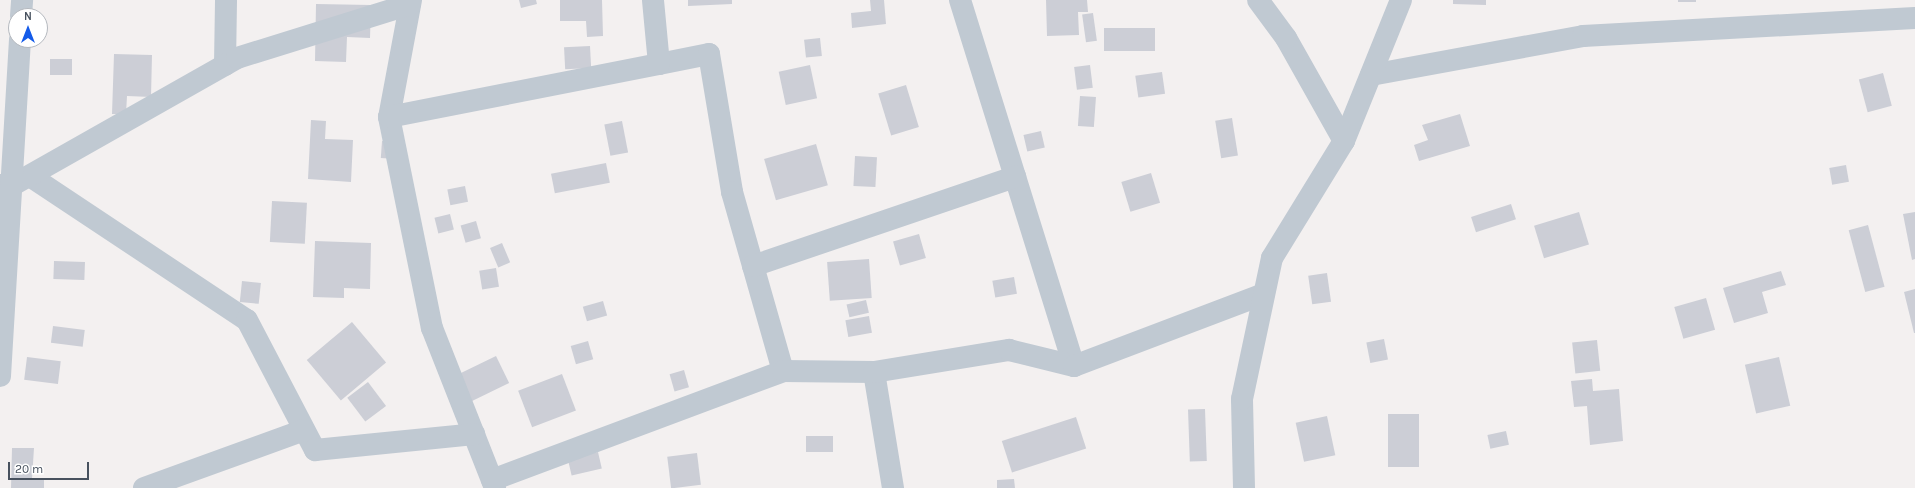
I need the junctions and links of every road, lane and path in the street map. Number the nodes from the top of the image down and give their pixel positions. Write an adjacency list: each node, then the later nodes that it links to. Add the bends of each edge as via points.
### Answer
1 (226, 0): 10 (street)
2 (653, 0): 9 (street)
3 (960, 0): 15 (street)
4 (1258, 0): 13 (street, via 1286,38)
5 (1401, 0): 11 (street)
6 (410, 2): 10 (street, via 237,58); 12 (street)
7 (1915, 18): 11 (street, via 1584,36)
8 (19, 48): 16 (street)
9 (659, 64): 12 (street); 17 (street, via 709,54 732,192)
10 (225, 65): 14 (street)
11 (1371, 75): 13 (street)
12 (389, 117): 24 (street, via 432,328)
13 (1344, 141): 18 (street, via 1272,258)
14 (30, 176): 16 (street); 23 (street, via 247,320)
15 (1015, 177): 17 (street); 19 (street)
16 (6, 186): 22 (street)
17 (753, 266): 20 (street)
18 (1264, 294): 19 (street); 28 (street, via 1242,399)
19 (1074, 366): 21 (street, via 1009,350)
20 (783, 371): 21 (street); 25 (street)
21 (874, 372): 27 (street)
22 (0, 376)
23 (304, 430): 24 (street, via 315,450); 26 (street)
24 (474, 434): 25 (street)
25 (493, 484)
26 (144, 488)
27 (893, 488)
28 (1244, 488)

